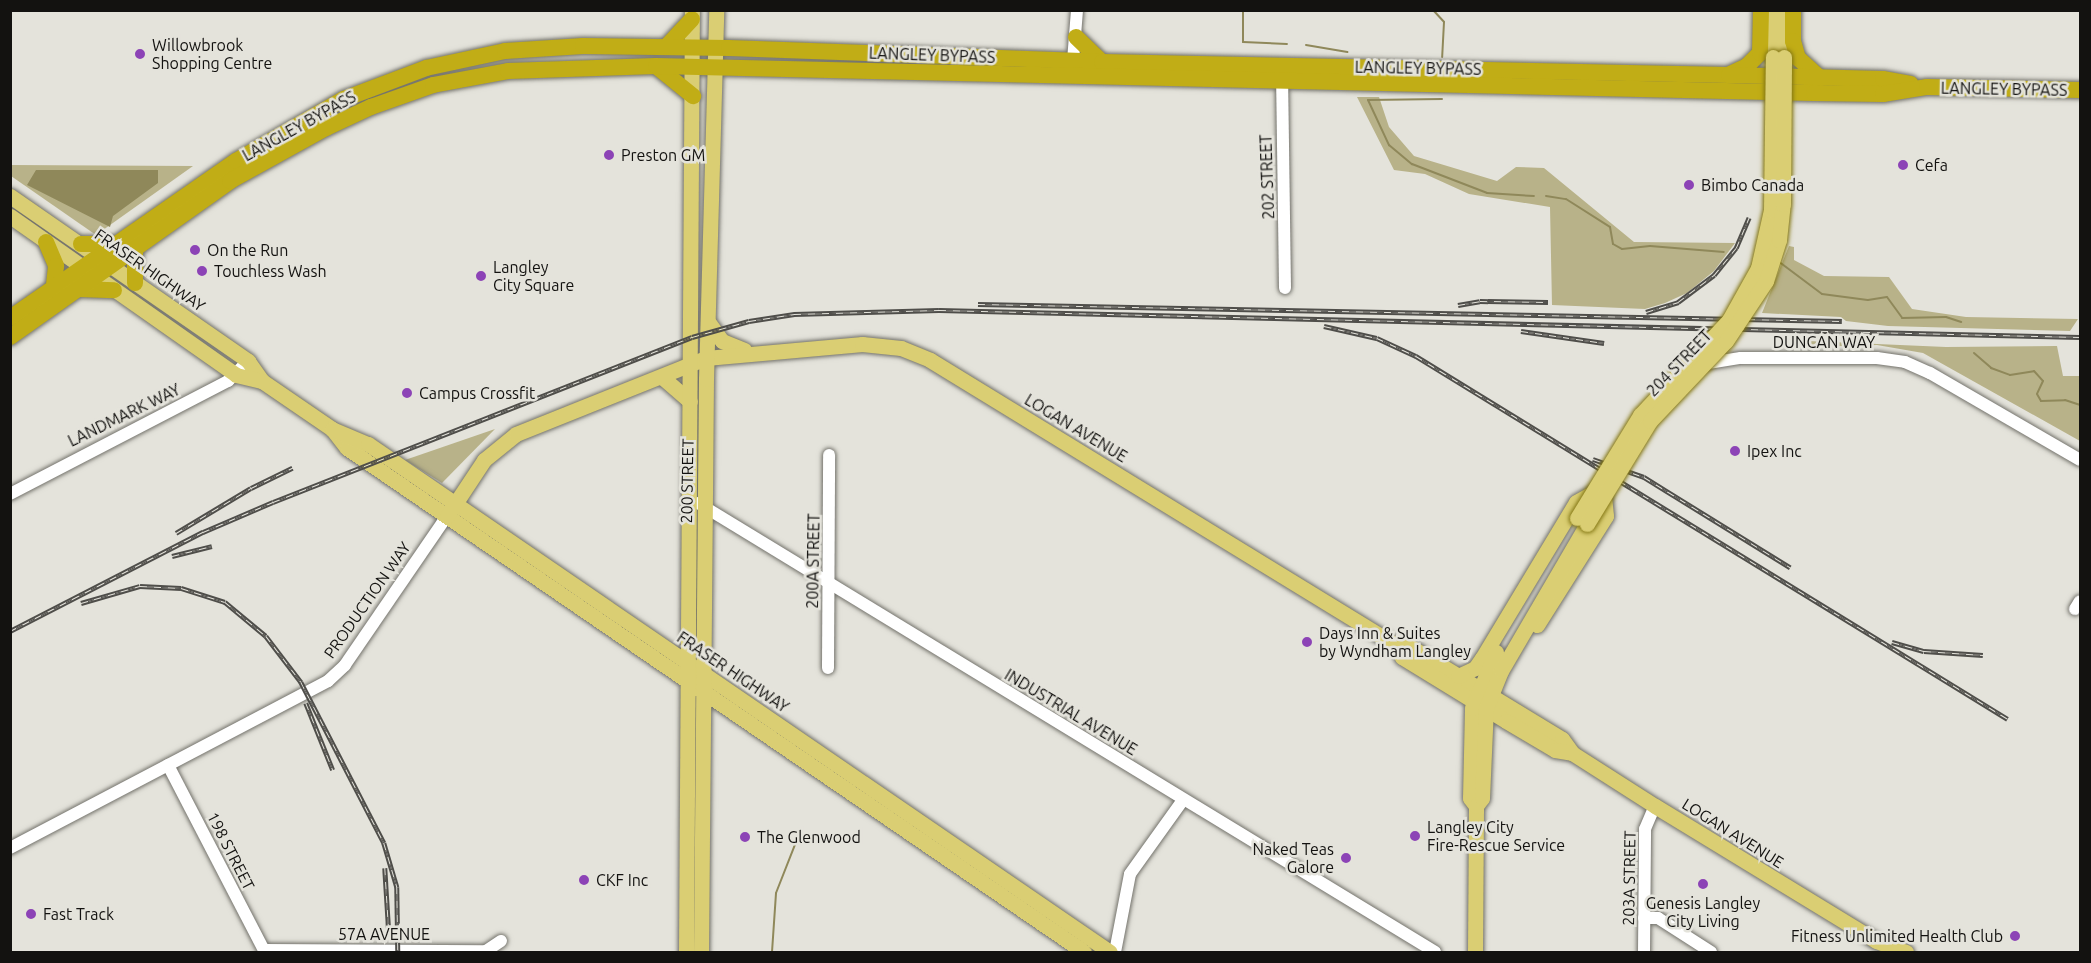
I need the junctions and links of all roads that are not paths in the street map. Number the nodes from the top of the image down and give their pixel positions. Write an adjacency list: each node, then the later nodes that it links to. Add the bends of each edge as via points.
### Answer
1 (716, 10): 11 (main road, 200 STREET)
2 (1077, 10): 8 (street)
3 (1761, 10): 20 (highway, via 1760,52 1747,66)
4 (1772, 10): 12 (main road, 204 STREET)
5 (1784, 10): 12 (main road, 204 STREET)
6 (1794, 10): 21 (highway, via 1793,41 1798,58)
7 (692, 14): 9 (highway); 10 (main road, 200 STREET)
8 (1076, 37): 13 (street); 14 (highway)
9 (666, 47): 10 (highway, LANGLEY BYPASS); 29 (highway, LANGLEY BYPASS, via 583,46 505,51 390,80 344,99 236,160)
10 (693, 47): 11 (highway, LANGLEY BYPASS); 16 (main road, 200 STREET)
11 (714, 48): 13 (highway, LANGLEY BYPASS); 17 (main road, 200 STREET)
12 (1778, 57): 58 (main road, 204 STREET, bridge, via 1783,204 1779,240 1766,281 1726,340 1650,421)
13 (1073, 61): 14 (highway, LANGLEY BYPASS); 19 (highway)
14 (1102, 62): 18 (highway, LANGLEY BYPASS)
15 (656, 66): 16 (highway, LANGLEY BYPASS); 24 (highway); 30 (highway, LANGLEY BYPASS, via 508,70 402,95 326,128 258,165)
16 (693, 67): 17 (highway, LANGLEY BYPASS); 24 (main road, 200 STREET)
17 (714, 68): 19 (highway, LANGLEY BYPASS); 39 (main road, 200 STREET)
18 (1282, 72): 19 (highway, LANGLEY BYPASS); 20 (highway, LANGLEY BYPASS); 22 (highway, LANGLEY BYPASS, via 1814,93 1883,94); 35 (street, 202 STREET)
19 (1060, 75)
20 (1729, 75): 21 (highway, LANGLEY BYPASS)
21 (1820, 78): 22 (highway, LANGLEY BYPASS, via 1883,79)
22 (1927, 87): 23 (highway, LANGLEY BYPASS)
23 (2080, 90)
24 (693, 96): 43 (main road, 200 STREET)
25 (10, 196): 28 (main road, FRASER HIGHWAY)
26 (10, 216): 27 (main road, FRASER HIGHWAY)
27 (46, 242): 32 (main road, FRASER HIGHWAY); 34 (highway, via 56,266)
28 (81, 244): 29 (highway); 31 (main road, FRASER HIGHWAY)
29 (116, 244): 31 (highway, LANGLEY BYPASS)
30 (135, 249): 31 (highway, LANGLEY BYPASS); 33 (highway)
31 (104, 262): 32 (highway, LANGLEY BYPASS); 33 (main road, FRASER HIGHWAY)
32 (89, 272): 34 (highway, LANGLEY BYPASS); 36 (highway, LANGLEY BYPASS); 37 (main road, FRASER HIGHWAY)
33 (135, 283): 42 (main road, FRASER HIGHWAY)
34 (54, 286): 38 (highway, LANGLEY BYPASS)
35 (1285, 288)
36 (78, 289): 37 (highway); 40 (highway, LANGLEY BYPASS)
37 (114, 290): 44 (main road, FRASER HIGHWAY)
38 (10, 318)
39 (709, 323): 41 (main road, via 722,342); 43 (main road, 200 STREET)
40 (10, 337)
41 (750, 352): 43 (main road, LOGAN AVENUE); 60 (main road, LOGAN AVENUE, via 862,344 920,354)
42 (248, 361): 44 (street, LANDMARK WAY); 46 (main road, FRASER HIGHWAY)
43 (699, 361): 45 (main road, PRODUCTION WAY); 47 (main road, 200 STREET); 56 (main road, 200 STREET)
44 (236, 375): 46 (main road, FRASER HIGHWAY); 54 (street, LANDMARK WAY)
45 (662, 377): 47 (main road); 51 (main road, PRODUCTION WAY, via 516,434 495,448)
46 (262, 381): 48 (main road, FRASER HIGHWAY)
47 (690, 401): 55 (main road, 200 STREET)
48 (332, 429): 53 (main road, FRASER HIGHWAY, via 354,436); 57 (main road, FRASER HIGHWAY, via 347,448)
49 (830, 455): 59 (street, 200A STREET)
50 (2080, 460): 52 (street, DUNCAN WAY, via 1905,362 1877,358 1741,358 1701,364 1686,372 1645,417)
51 (467, 485): 53 (main road); 57 (main road, PRODUCTION WAY)
52 (1603, 487): 61 (main road, via 1606,516 1534,629); 65 (main road, via 1576,502 1482,658 1475,668)
53 (436, 491): 57 (main road, FRASER HIGHWAY)
54 (10, 494)
55 (690, 498): 56 (street, INDUSTRIAL AVENUE); 62 (main road, 200 STREET)
56 (704, 507): 59 (street, INDUSTRIAL AVENUE); 64 (main road, 200 STREET)
57 (451, 510): 62 (main road, FRASER HIGHWAY); 66 (main road, FRASER HIGHWAY); 74 (street, PRODUCTION WAY, via 338,674)
58 (1582, 521): 61 (main road, 204 STREET); 68 (main road, 204 STREET)
59 (829, 583): 63 (street, 200A STREET); 75 (street, INDUSTRIAL AVENUE)
60 (1397, 646): 65 (main road, LOGAN AVENUE, via 1409,646); 68 (main road, LOGAN AVENUE, via 1402,657)
61 (1512, 651): 68 (main road, 204 STREET)
62 (688, 663): 64 (main road, FRASER HIGHWAY); 66 (main road, 200 STREET)
63 (828, 668)
64 (702, 673): 67 (main road, 200 STREET); 86 (main road, FRASER HIGHWAY)
65 (1458, 676): 68 (main road, LOGAN AVENUE)
66 (688, 681): 67 (main road, FRASER HIGHWAY); 83 (main road, 200 STREET)
67 (702, 690): 69 (main road, FRASER HIGHWAY); 71 (main road, 200 STREET)
68 (1482, 698): 70 (main road, LOGAN AVENUE); 72 (main road); 73 (main road, LOGAN AVENUE, via 1562,739); 77 (main road, via 1470,798)
69 (728, 708): 71 (main road); 85 (main road, FRASER HIGHWAY)
70 (1506, 721): 72 (main road); 73 (main road, LOGAN AVENUE, via 1555,750)
71 (702, 723): 84 (main road, 200 STREET)
72 (1483, 732): 77 (main road, via 1482,798)
73 (1572, 753): 76 (main road, LOGAN AVENUE)
74 (168, 765): 78 (street, PRODUCTION WAY); 82 (street, 198 STREET)
75 (1183, 800): 87 (street, via 1130,874); 88 (street, INDUSTRIAL AVENUE)
76 (1655, 806): 79 (street, 203A STREET, via 1645,829); 81 (main road, LOGAN AVENUE)
77 (1476, 807): 89 (main road)
78 (10, 848)
79 (1644, 918): 90 (street, 203A STREET); 91 (street, via 1658,918)
80 (501, 941): 82 (street, 57A AVENUE, via 486,951)
81 (1880, 947): 92 (main road, LOGAN AVENUE)
82 (264, 951)
83 (686, 952)
84 (701, 952)
85 (1084, 952)
86 (1110, 952)
87 (1115, 952)
88 (1435, 952)
89 (1475, 952)
90 (1644, 952)
91 (1711, 952)
92 (1906, 952)

